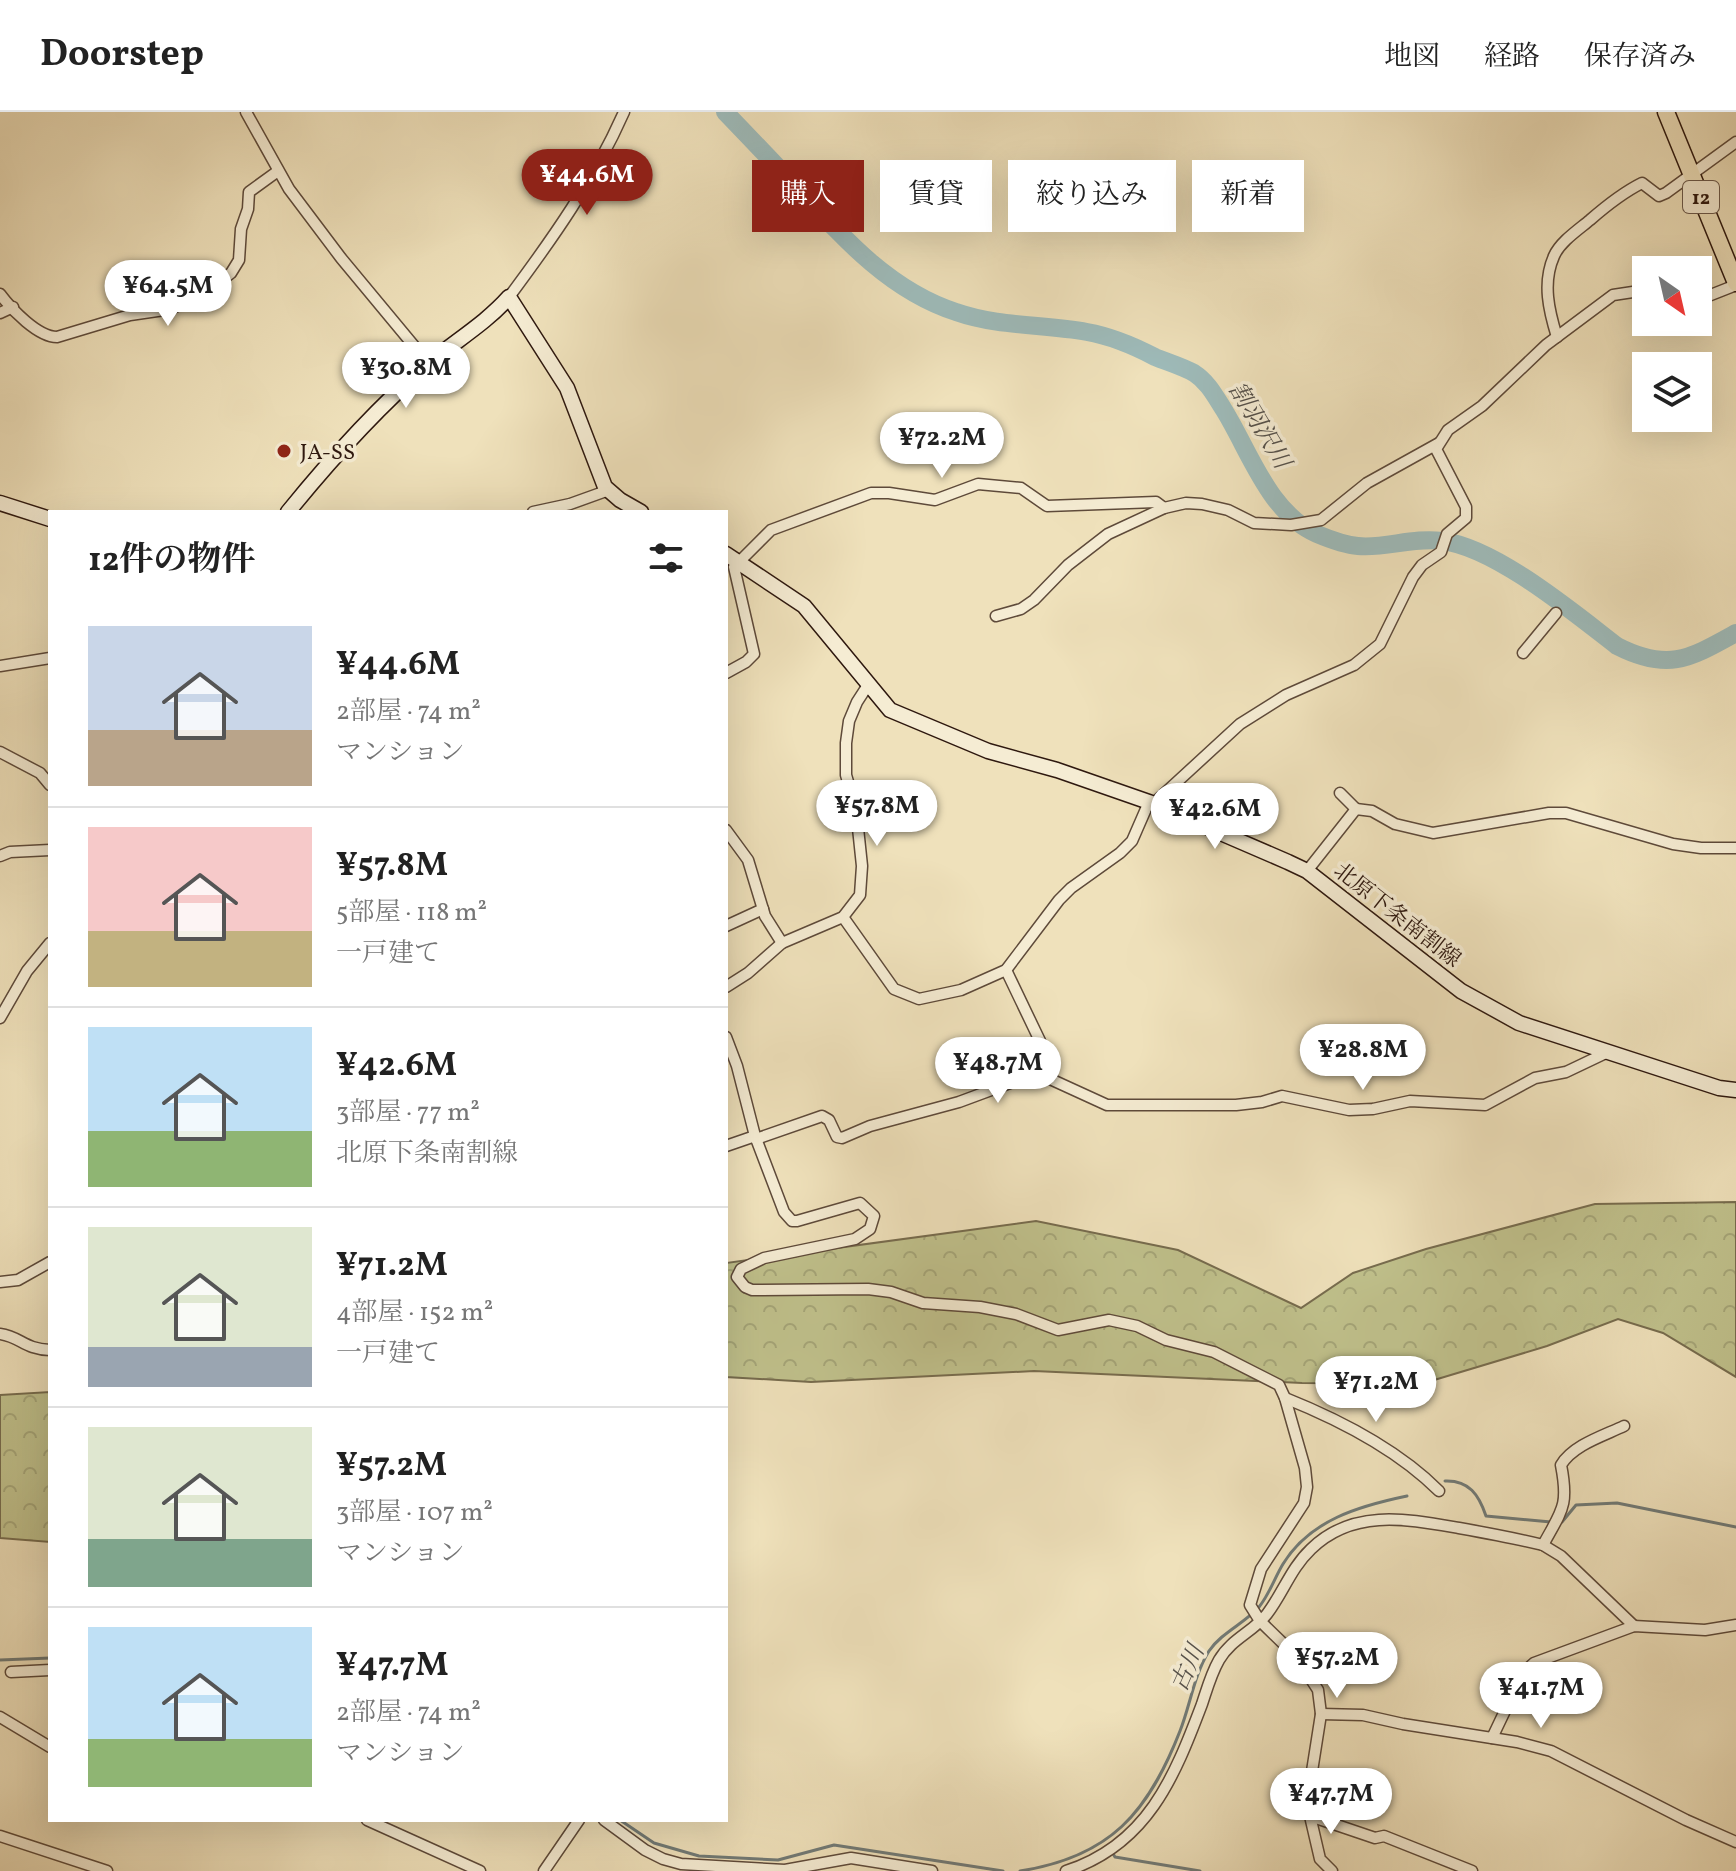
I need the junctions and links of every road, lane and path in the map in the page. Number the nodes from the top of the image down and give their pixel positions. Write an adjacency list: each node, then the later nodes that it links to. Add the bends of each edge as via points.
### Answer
1 (246, 112): 5 (street)
2 (624, 112): 11 (street, via 567,218)
3 (1666, 112): 6 (main road, 12)
4 (1736, 142): 6 (street)
5 (278, 171): 12 (street, via 249,192 239,260 209,290 171,309 57,337 38,332); 15 (street)
6 (1691, 174): 7 (main road, 12); 14 (street, via 1659,196 1642,183 1627,191 1563,244 1554,256 1547,302)
7 (1736, 284): 10 (street)
8 (1632, 292): 14 (street, via 1613,295)
9 (0, 294): 12 (street)
10 (1712, 294)
11 (509, 297): 15 (main road, via 482,325); 17 (main road, via 567,388)
12 (13, 307): 13 (street)
13 (0, 313)
14 (1557, 337): 16 (street)
15 (429, 364): 21 (main road, via 334,456)
16 (1439, 443): 20 (street, via 1367,483 1321,520 1254,523 1202,504); 36 (street, via 1436,449 1466,507 1466,518 1447,534 1441,552 1413,577 1380,644 1354,665 1286,695 1240,724)
17 (609, 490): 19 (street); 23 (main road)
18 (0, 503): 24 (main road)
19 (577, 507): 22 (street)
20 (1164, 508): 25 (street, via 1156,502 1047,506 1021,488 978,484 935,500 871,493 771,530); 27 (street, via 1108,534 1034,600)
21 (290, 510)
22 (551, 510)
23 (638, 510)
24 (48, 518)
25 (732, 558): 31 (street, via 754,654); 32 (main road, 北原下条南割線, via 804,606)
26 (1556, 613): 28 (street)
27 (996, 616)
28 (1523, 653)
29 (48, 658): 30 (street)
30 (0, 666)
31 (728, 672)
32 (868, 685): 36 (main road, 北原下条南割線, via 890,710 954,738); 44 (street, via 849,721 846,743 862,883 860,895)
33 (0, 752): 34 (street)
34 (48, 783)
35 (1340, 793): 37 (street)
36 (1151, 803): 42 (main road, 北原下条南割線); 48 (street, via 1132,841 1065,894)
37 (1356, 809): 39 (street, via 1433,833 1566,813 1673,844); 42 (street)
38 (728, 833): 43 (street, via 748,860)
39 (1736, 848)
40 (48, 850): 41 (street)
41 (0, 856)
42 (1307, 871): 52 (main road, 北原下条南割線, via 1461,991 1519,1023)
43 (763, 909): 45 (street); 46 (street)
44 (843, 917): 46 (street); 48 (street, via 885,980 905,996 919,999 961,990)
45 (728, 925)
46 (782, 943): 49 (street)
47 (48, 945): 50 (street)
48 (1006, 970): 53 (street, via 1040,1041)
49 (728, 986)
50 (0, 1018)
51 (728, 1042): 55 (street)
52 (1608, 1052): 53 (street, via 1566,1072 1535,1078 1485,1105 1410,1101 1349,1110 1282,1096 1236,1105 1107,1105); 54 (main road, 北原下条南割線)
53 (1035, 1073): 55 (street, via 842,1138 822,1116)
54 (1736, 1090)
55 (756, 1137): 56 (street); 61 (street, via 792,1221 860,1203 874,1216 870,1229 855,1239 764,1258 741,1269 737,1277 745,1287 891,1292 923,1303 1016,1314 1058,1330 1109,1320 1214,1352 1279,1385)
56 (728, 1145)
57 (48, 1263): 58 (street, via 18,1280)
58 (0, 1282)
59 (0, 1334): 60 (street)
60 (48, 1350)
61 (1285, 1398): 63 (street, via 1387,1450); 65 (street, via 1307,1487 1304,1503 1261,1569)
62 (1624, 1426): 64 (street, via 1566,1457 1561,1465 1567,1495)
63 (1439, 1491)
64 (1543, 1545): 65 (street, via 1404,1518 1355,1523 1323,1539 1300,1559 1266,1615); 67 (street)
65 (1256, 1615): 70 (street, via 1308,1672 1318,1690); 86 (street, via 1218,1662 1170,1780 1143,1822 1116,1846)
66 (1736, 1625): 67 (street, via 1705,1630)
67 (1634, 1626): 72 (street, via 1534,1663 1523,1673)
68 (48, 1670): 69 (street)
69 (11, 1672)
70 (1321, 1714): 72 (street, via 1363,1715); 74 (street, via 1307,1803)
71 (0, 1717): 73 (street)
72 (1492, 1738): 79 (street, via 1551,1751)
73 (48, 1746)
74 (1310, 1816): 87 (street, via 1320,1859); 88 (street, via 1375,1838 1384,1836)
75 (371, 1822): 82 (street)
76 (578, 1822): 83 (street)
77 (607, 1822): 80 (street, via 654,1855 681,1864 775,1870)
78 (0, 1836): 81 (street)
79 (1736, 1842)
80 (842, 1860): 84 (street); 85 (street)
81 (107, 1871)
82 (480, 1871)
83 (544, 1871)
84 (849, 1871)
85 (932, 1871)
86 (1066, 1871)
87 (1332, 1871)
88 (1472, 1871)

